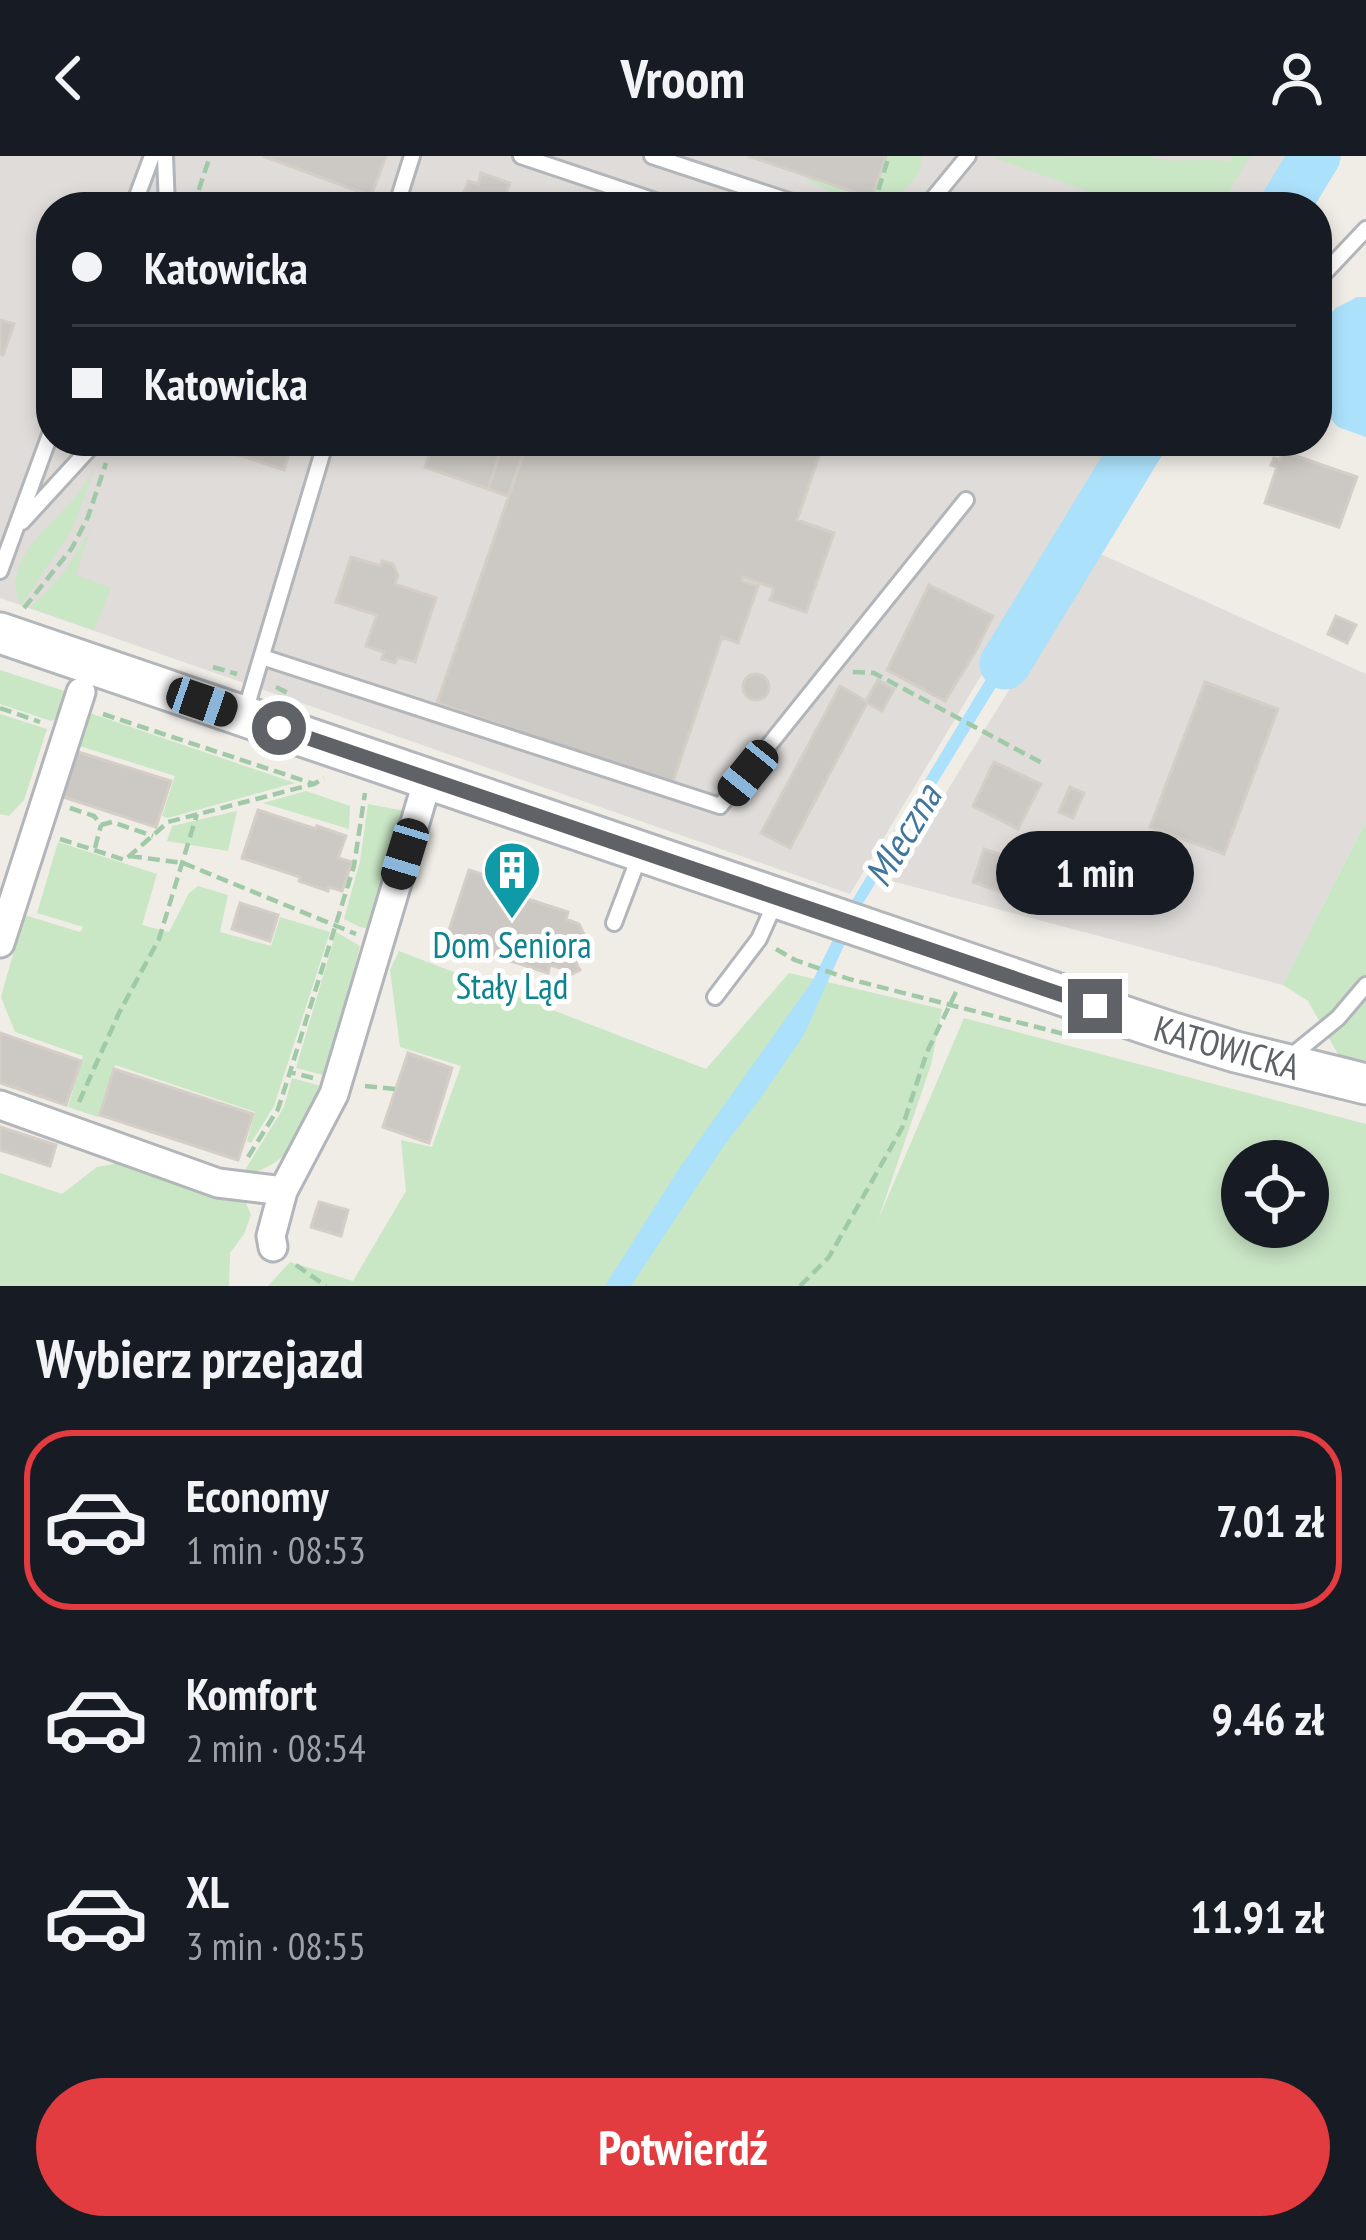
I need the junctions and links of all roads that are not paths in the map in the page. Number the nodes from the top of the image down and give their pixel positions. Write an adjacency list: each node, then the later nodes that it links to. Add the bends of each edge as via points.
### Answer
1 (152, 156): 7 (lane)
2 (165, 156): 8 (lane)
3 (412, 156): 9 (lane)
4 (521, 156): 10 (lane)
5 (652, 156): 11 (lane)
6 (968, 156): 12 (lane)
7 (139, 192)
8 (166, 192)
9 (401, 192)
10 (628, 192)
11 (761, 192)
12 (938, 192)
13 (1366, 229): 14 (lane)
14 (1332, 264)
15 (42, 456): 19 (lane)
16 (83, 456): 19 (lane)
17 (322, 456): 22 (lane)
18 (966, 500): 22 (lane, via 720,806)
19 (15, 530): 20 (lane)
20 (0, 571)
21 (10, 622): 23 (main road, KATOWICKA)
22 (262, 657): 24 (lane)
23 (86, 677): 24 (main road, KATOWICKA); 29 (street)
24 (244, 716): 25 (main road, KATOWICKA)
25 (428, 778): 26 (main road, KATOWICKA); 35 (street, via 334,1094)
26 (640, 852): 27 (main road, KATOWICKA); 28 (lane)
27 (795, 906): 31 (lane); 32 (main road, KATOWICKA)
28 (614, 923)
29 (0, 944)
30 (1366, 986): 32 (lane)
31 (715, 998)
32 (1281, 1064): 33 (main road, KATOWICKA)
33 (1366, 1084)
34 (0, 1106): 35 (street, via 218,1183)
35 (283, 1191): 36 (street)
36 (273, 1247)

